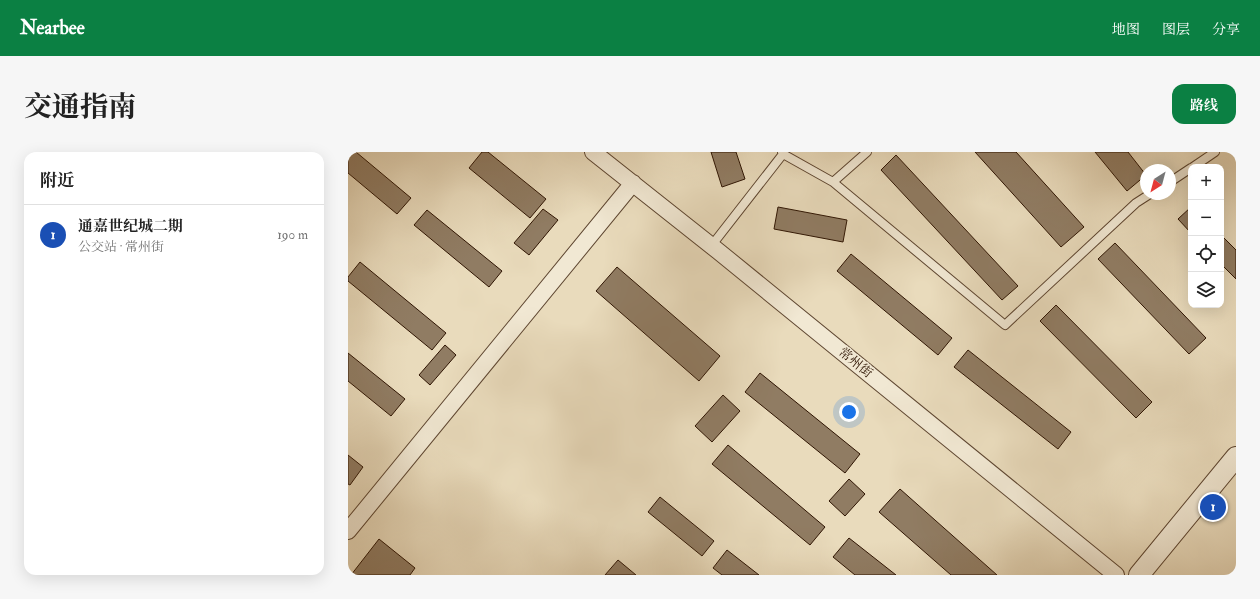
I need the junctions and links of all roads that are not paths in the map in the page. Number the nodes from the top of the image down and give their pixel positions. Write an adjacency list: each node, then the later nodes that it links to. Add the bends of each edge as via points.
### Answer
1 (593, 152): 9 (street, 常州街)
2 (867, 152): 8 (lane)
3 (1215, 152): 5 (lane)
4 (783, 153): 8 (lane); 11 (lane)
5 (1198, 164)
6 (1188, 171): 7 (lane)
7 (1176, 178)
8 (833, 182): 10 (lane, via 1005,325)
9 (633, 183): 11 (street, 常州街); 13 (street)
10 (1141, 200)
11 (712, 245): 14 (street, 常州街)
12 (1236, 457): 15 (street)
13 (348, 531)
14 (1116, 575)
15 (1139, 575)

